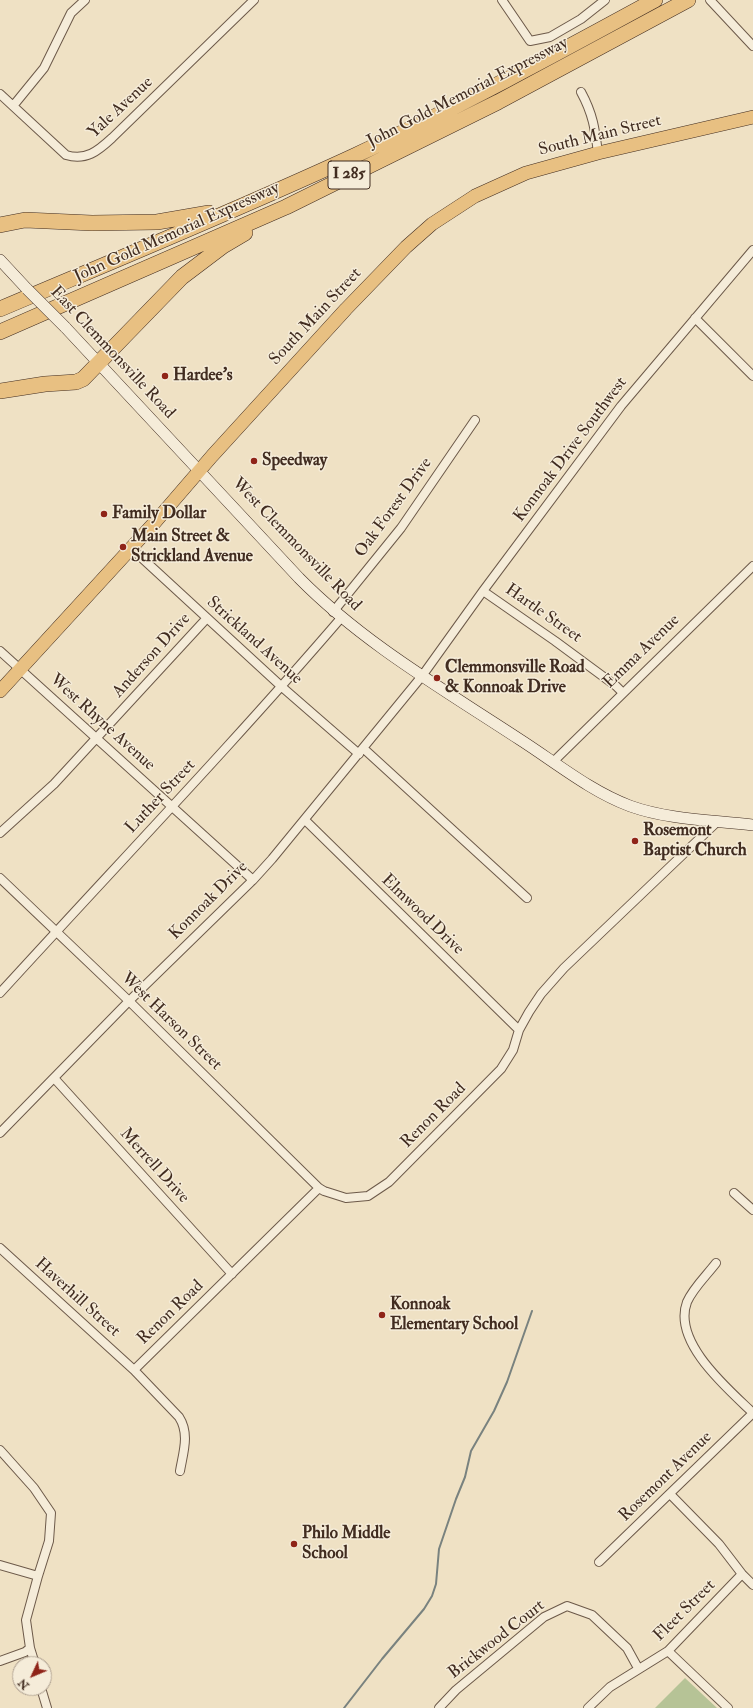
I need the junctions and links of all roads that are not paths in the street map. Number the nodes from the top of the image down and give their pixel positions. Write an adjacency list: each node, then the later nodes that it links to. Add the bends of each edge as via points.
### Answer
1 (85, 0): 11 (street, via 71,13 44,68)
2 (254, 0): 11 (street, Yale Avenue, via 93,154 78,157 66,155)
3 (502, 0): 4 (street, via 530,41 550,37 581,19)
4 (605, 0)
5 (654, 0): 14 (highway, John Gold Memorial Expressway / I 285, via 498,84 355,155)
6 (688, 0): 15 (highway, John Gold Memorial Expressway / I 285, via 498,102)
7 (710, 0): 8 (street)
8 (753, 46)
9 (581, 92): 13 (street, via 594,123)
10 (0, 94): 11 (street, Yale Avenue)
11 (13, 106)
12 (753, 117): 13 (main road, South Main Street)
13 (598, 153): 26 (main road, South Main Street, via 540,169 499,184 432,224 406,247 346,310)
14 (250, 202): 16 (highway, via 200,215 157,222 25,220); 19 (highway, John Gold Memorial Expressway / I 285)
15 (286, 207): 21 (highway, John Gold Memorial Expressway / I 285); 22 (highway, via 223,246 182,277)
16 (0, 225)
17 (753, 250): 20 (street, Konnoak Drive Southwest)
18 (0, 260): 22 (main road, East Clemmonsville Road, bridge)
19 (0, 309)
20 (695, 318): 23 (street); 29 (street, Konnoak Drive Southwest, via 621,406)
21 (0, 332)
22 (99, 363): 24 (highway, via 83,379 76,382); 26 (main road, East Clemmonsville Road)
23 (753, 376)
24 (0, 391)
25 (475, 420): 30 (street, Oak Forest Drive)
26 (199, 470): 27 (main road, South Main Street); 30 (main road, West Clemmonsville Road, via 299,578)
27 (131, 548): 31 (street, Strickland Avenue); 33 (main road, South Main Street)
28 (753, 566): 37 (street, Emma Avenue)
29 (483, 591): 34 (street, Konnoak Drive Southwest); 37 (street, Hartle Street)
30 (337, 615): 34 (main road, West Clemmonsville Road); 35 (street, Luther Street)
31 (208, 618): 35 (street, Strickland Avenue); 38 (street, Anderson Drive)
32 (0, 651): 33 (street, West Rhyne Avenue)
33 (20, 669): 36 (main road, South Main Street); 38 (street, West Rhyne Avenue)
34 (422, 676): 39 (street, Konnoak Drive); 40 (main road, West Clemmonsville Road)
35 (282, 687): 39 (street, Strickland Avenue); 41 (street, Luther Street)
36 (0, 691)
37 (622, 692): 40 (street, Emma Avenue)
38 (97, 738): 41 (street, West Rhyne Avenue); 45 (street, Anderson Drive, via 54,784)
39 (361, 751): 42 (street, Konnoak Drive); 48 (street, Strickland Avenue)
40 (554, 761): 43 (main road, West Clemmonsville Road, via 594,788 630,805 657,813)
41 (173, 807): 47 (street, West Rhyne Avenue); 49 (street, Luther Street)
42 (305, 820): 47 (street, Konnoak Drive); 52 (street, Elmwood Drive)
43 (718, 821): 44 (main road, West Clemmonsville Road); 52 (street, Renon Road, via 564,968 541,994)
44 (753, 824)
45 (0, 833)
46 (0, 878): 49 (street, West Harson Street)
47 (253, 880): 51 (street, Konnoak Drive)
48 (527, 898)
49 (56, 932): 50 (street, Luther Street); 51 (street, West Harson Street)
50 (0, 993)
51 (129, 1001): 53 (street, Konnoak Drive); 55 (street, West Harson Street)
52 (519, 1030): 55 (street, Renon Road, via 514,1050 501,1069 388,1182 368,1196 346,1198)
53 (54, 1078): 54 (street, Konnoak Drive); 60 (street, Merrell Drive)
54 (0, 1133)
55 (319, 1188): 60 (street, Renon Road)
56 (734, 1193): 57 (street)
57 (753, 1210)
58 (0, 1248): 61 (street, Haverhill Street)
59 (716, 1263): 62 (street, via 688,1300 685,1313 688,1331 694,1348 711,1371)
60 (232, 1274): 61 (street, Renon Road)
61 (134, 1370): 64 (street, Haverhill Street, via 179,1417 184,1428 185,1444)
62 (753, 1413): 65 (street, Rosemont Avenue)
63 (0, 1450): 69 (street, via 34,1488 51,1512 49,1542)
64 (180, 1471)
65 (670, 1494): 66 (street, Rosemont Avenue); 68 (street, via 719,1544)
66 (599, 1562)
67 (0, 1565): 69 (street)
68 (742, 1574): 70 (street); 72 (street, Fleet Street)
69 (38, 1576): 71 (street, via 26,1620)
70 (753, 1585)
71 (30, 1648): 73 (street); 74 (street)
72 (668, 1651): 75 (street, Fleet Street); 81 (street)
73 (32, 1656)
74 (0, 1661)
75 (638, 1668): 77 (street, Brickwood Court, via 627,1648 592,1615 567,1606 544,1617 456,1690); 80 (street, Fleet Street, via 610,1687)
76 (43, 1696): 78 (street)
77 (445, 1705): 79 (street, Brickwood Court)
78 (47, 1708)
79 (439, 1708)
80 (588, 1708)
81 (728, 1708)

